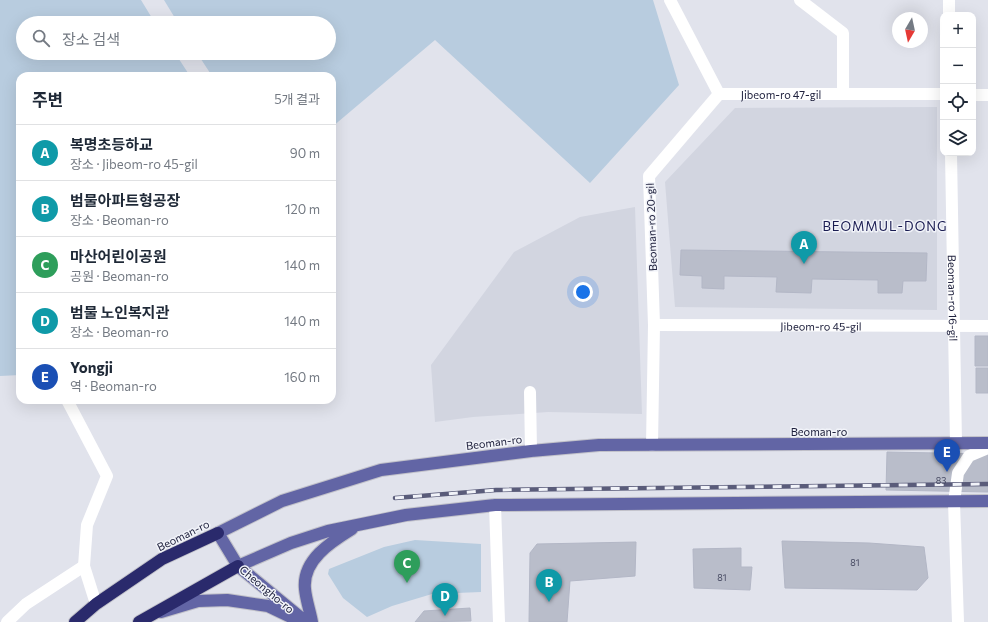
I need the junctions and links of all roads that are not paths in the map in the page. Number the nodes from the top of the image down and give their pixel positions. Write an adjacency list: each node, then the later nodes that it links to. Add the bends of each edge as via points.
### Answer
1 (670, 0): 5 (street)
2 (800, 0): 6 (street, via 843,33)
3 (949, 0): 4 (street)
4 (949, 12)
5 (720, 94): 6 (street, Jibeom-ro 47-gil); 11 (street, Beoman-ro 20-gil, via 649,176)
6 (843, 94): 7 (street, Jibeom-ro 47-gil)
7 (940, 94)
8 (976, 95): 9 (street)
9 (988, 95)
10 (951, 156): 12 (street, Beoman-ro 16-gil)
11 (654, 325): 12 (street, Jibeom-ro 45-gil); 18 (street, Beoman-ro 20-gil)
12 (954, 326): 13 (street, Jibeom-ro 45-gil); 16 (street, Beoman-ro 16-gil)
13 (988, 326)
14 (530, 392): 20 (street)
15 (69, 404): 26 (street, via 107,476 87,525)
16 (956, 443): 17 (main road, Beoman-ro); 18 (main road, Beoman-ro)
17 (988, 443)
18 (652, 445): 20 (main road, Beoman-ro, via 599,445)
19 (988, 448): 22 (street, via 969,456 958,473)
20 (531, 450): 25 (main road, Beoman-ro, via 381,470 282,501)
21 (988, 501): 22 (main road)
22 (954, 502): 23 (main road); 36 (street)
23 (494, 505): 24 (main road); 35 (street)
24 (362, 523): 27 (main road, via 291,543); 34 (main road, via 333,541 309,565 305,587)
25 (218, 533): 27 (main road, Cheongho-ro); 28 (highway, Beoman-ro, via 162,558)
26 (84, 566): 28 (street); 30 (street, via 26,604)
27 (238, 566): 29 (highway); 33 (main road, Cheongho-ro)
28 (96, 604): 31 (highway, Beoman-ro)
29 (142, 620): 32 (main road, via 198,601 227,600 268,606)
30 (7, 622)
31 (75, 622)
32 (300, 622)
33 (306, 622)
34 (312, 622)
35 (500, 622)
36 (958, 622)

